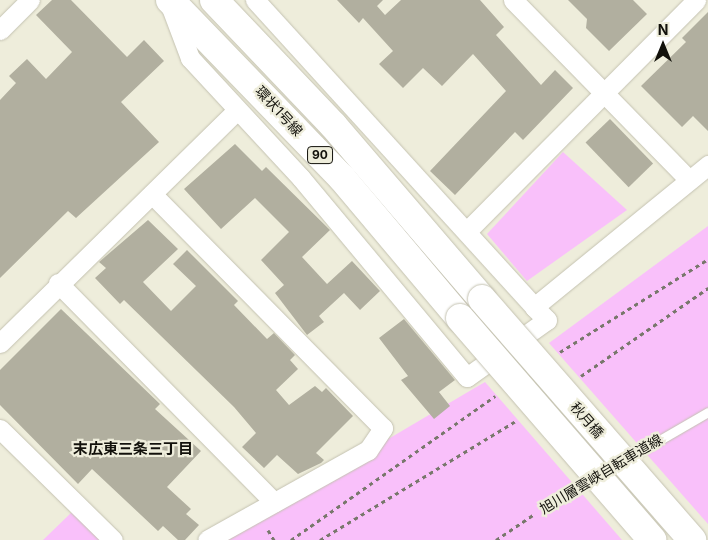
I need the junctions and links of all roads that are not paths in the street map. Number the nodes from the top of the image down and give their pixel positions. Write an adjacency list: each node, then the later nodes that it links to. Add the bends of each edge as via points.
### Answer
1 (30, 0): 7 (street)
2 (169, 0): 9 (street, via 190,58); 23 (main road, 環状1号線 / 90, bridge, via 342,178)
3 (214, 0): 24 (main road, 秋月橋 / 90, bridge, via 333,125)
4 (256, 0): 13 (street)
5 (513, 0): 8 (street)
6 (696, 0): 8 (street)
7 (0, 30)
8 (603, 91): 11 (street); 13 (street)
9 (236, 111): 12 (street); 15 (street, via 382,271 467,377 547,320)
10 (708, 165): 11 (street)
11 (689, 180): 15 (street)
12 (152, 194): 14 (street); 19 (street, via 383,428 368,450)
13 (467, 231): 15 (street)
14 (58, 283): 16 (street); 19 (street)
15 (534, 307)
16 (0, 343)
17 (708, 412): 20 (lane, 旭川層雲峡自転車道線)
18 (0, 429): 21 (street)
19 (274, 502): 22 (street)
20 (546, 506)
21 (113, 540)
22 (208, 540)
23 (652, 540)
24 (692, 540)

